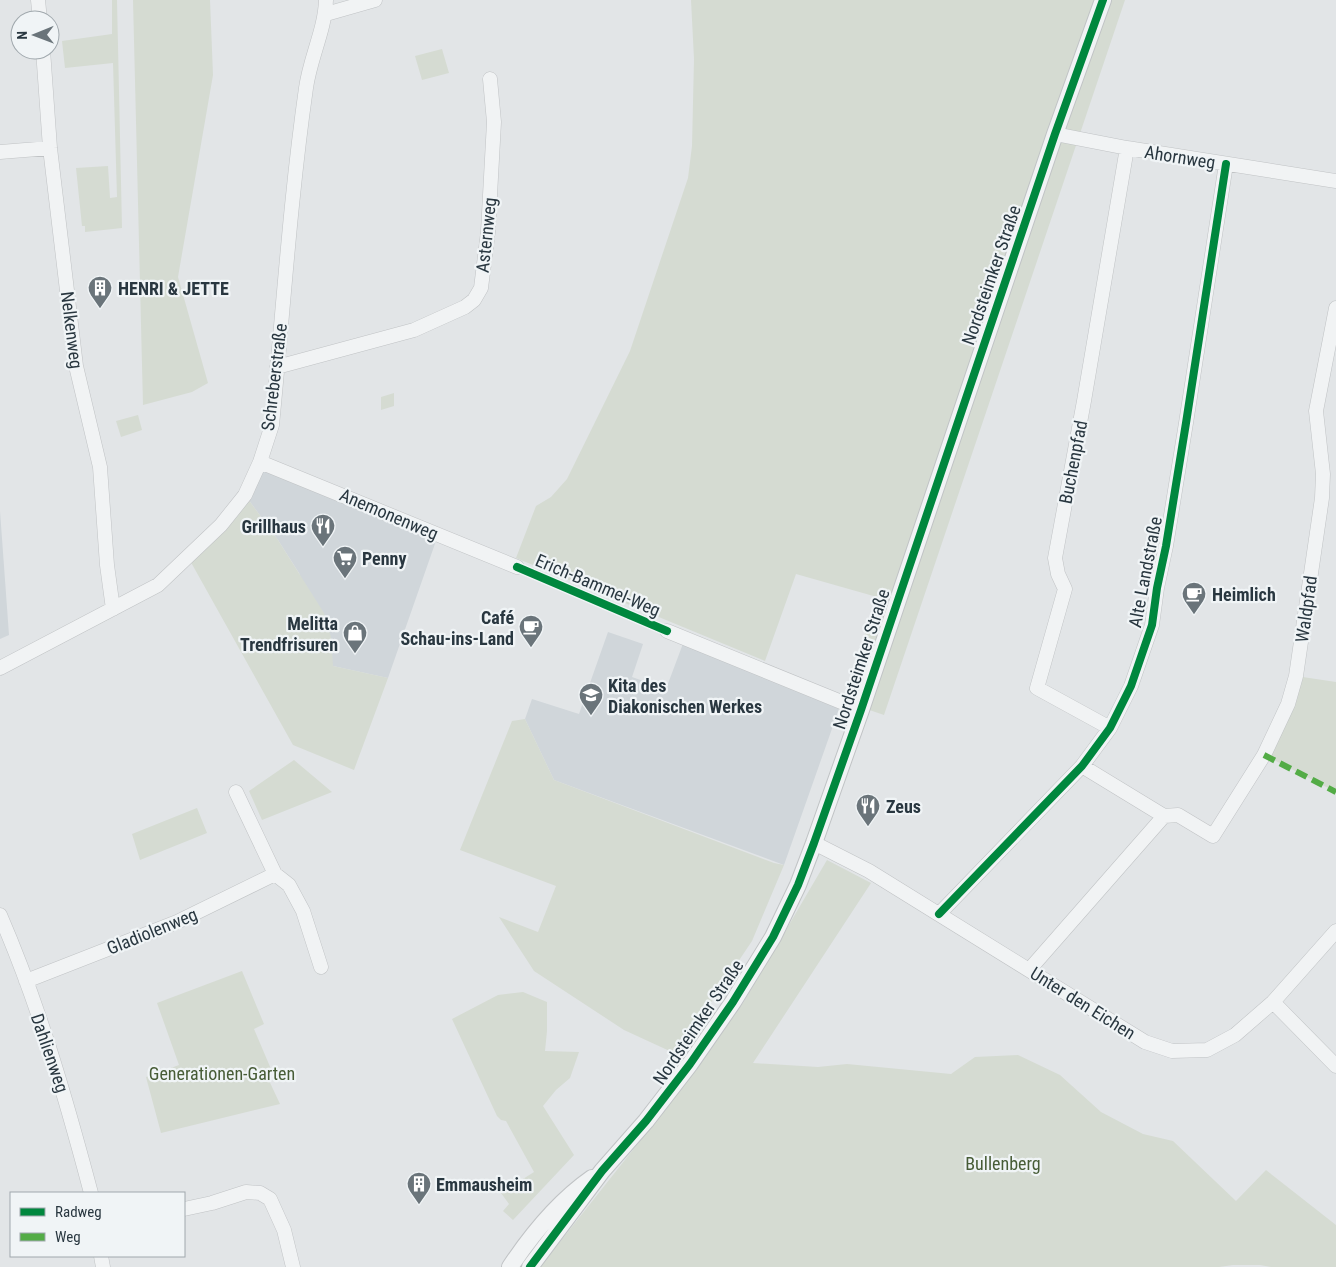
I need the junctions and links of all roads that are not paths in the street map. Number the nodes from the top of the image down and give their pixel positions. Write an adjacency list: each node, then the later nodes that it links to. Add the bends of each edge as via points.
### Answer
1 (326, 0): 4 (street, Schreberstraße)
2 (375, 0): 4 (street)
3 (1104, 0): 7 (street, Nordsteimker Straße)
4 (326, 14): 14 (street, Schreberstraße, via 306,86)
5 (44, 60): 8 (street, Nelkenweg)
6 (490, 79): 14 (street, Asternweg, via 494,122 488,232 485,268 474,300 414,330)
7 (1054, 134): 9 (street, Ahornweg); 20 (street, Nordsteimker Straße)
8 (50, 148): 10 (street); 17 (street, Nelkenweg, via 76,366 100,467)
9 (1127, 148): 11 (street, Ahornweg); 21 (street, Buchenpfad, via 1055,558 1058,574 1066,589 1037,688)
10 (0, 152)
11 (1226, 164): 12 (street, Ahornweg); 21 (street, Alte Landstraße, via 1152,625 1131,686)
12 (1336, 180)
13 (1336, 308): 24 (street, Waldpfad, via 1316,411 1323,474 1322,498 1296,676 1288,704 1264,755 1213,836 1178,815)
14 (277, 367): 15 (street, Schreberstraße, via 272,425)
15 (260, 462): 16 (street, Anemonenweg); 17 (street, Schreberstraße, via 245,495 221,525 158,585)
16 (517, 567)
17 (113, 608): 19 (street, Schreberstraße)
18 (667, 631): 20 (street, Erich-Bammel-Weg)
19 (0, 668)
20 (860, 710): 25 (street, Nordsteimker Straße)
21 (1110, 728): 22 (street, Alte Landstraße)
22 (1082, 766): 24 (street, Waldpfad); 27 (street, Alte Landstraße)
23 (236, 792): 26 (street)
24 (1164, 816): 31 (street)
25 (814, 843): 27 (street, Unter den Eichen); 35 (street, Nordsteimker Straße, via 773,937 733,1002 646,1121)
26 (276, 874): 30 (street, via 289,885 303,912); 32 (street, Gladiolenweg, via 177,922)
27 (938, 914): 31 (street, Unter den Eichen)
28 (0, 915): 32 (street, Dahlienweg)
29 (1336, 932): 33 (street, Unter den Eichen)
30 (321, 967)
31 (1029, 970): 33 (street, Unter den Eichen, via 1145,1042 1172,1051 1207,1050 1235,1035)
32 (26, 981): 36 (street, Dahlienweg, via 67,1103)
33 (1272, 1002): 34 (street)
34 (1336, 1066)
35 (602, 1171): 39 (street, Nordsteimker Straße, via 574,1191 527,1242); 40 (street, Nordsteimker Straße)
36 (90, 1192)
37 (185, 1209): 38 (street, via 246,1192 260,1193 270,1199 284,1230)
38 (293, 1267)
39 (510, 1267)
40 (530, 1267)

